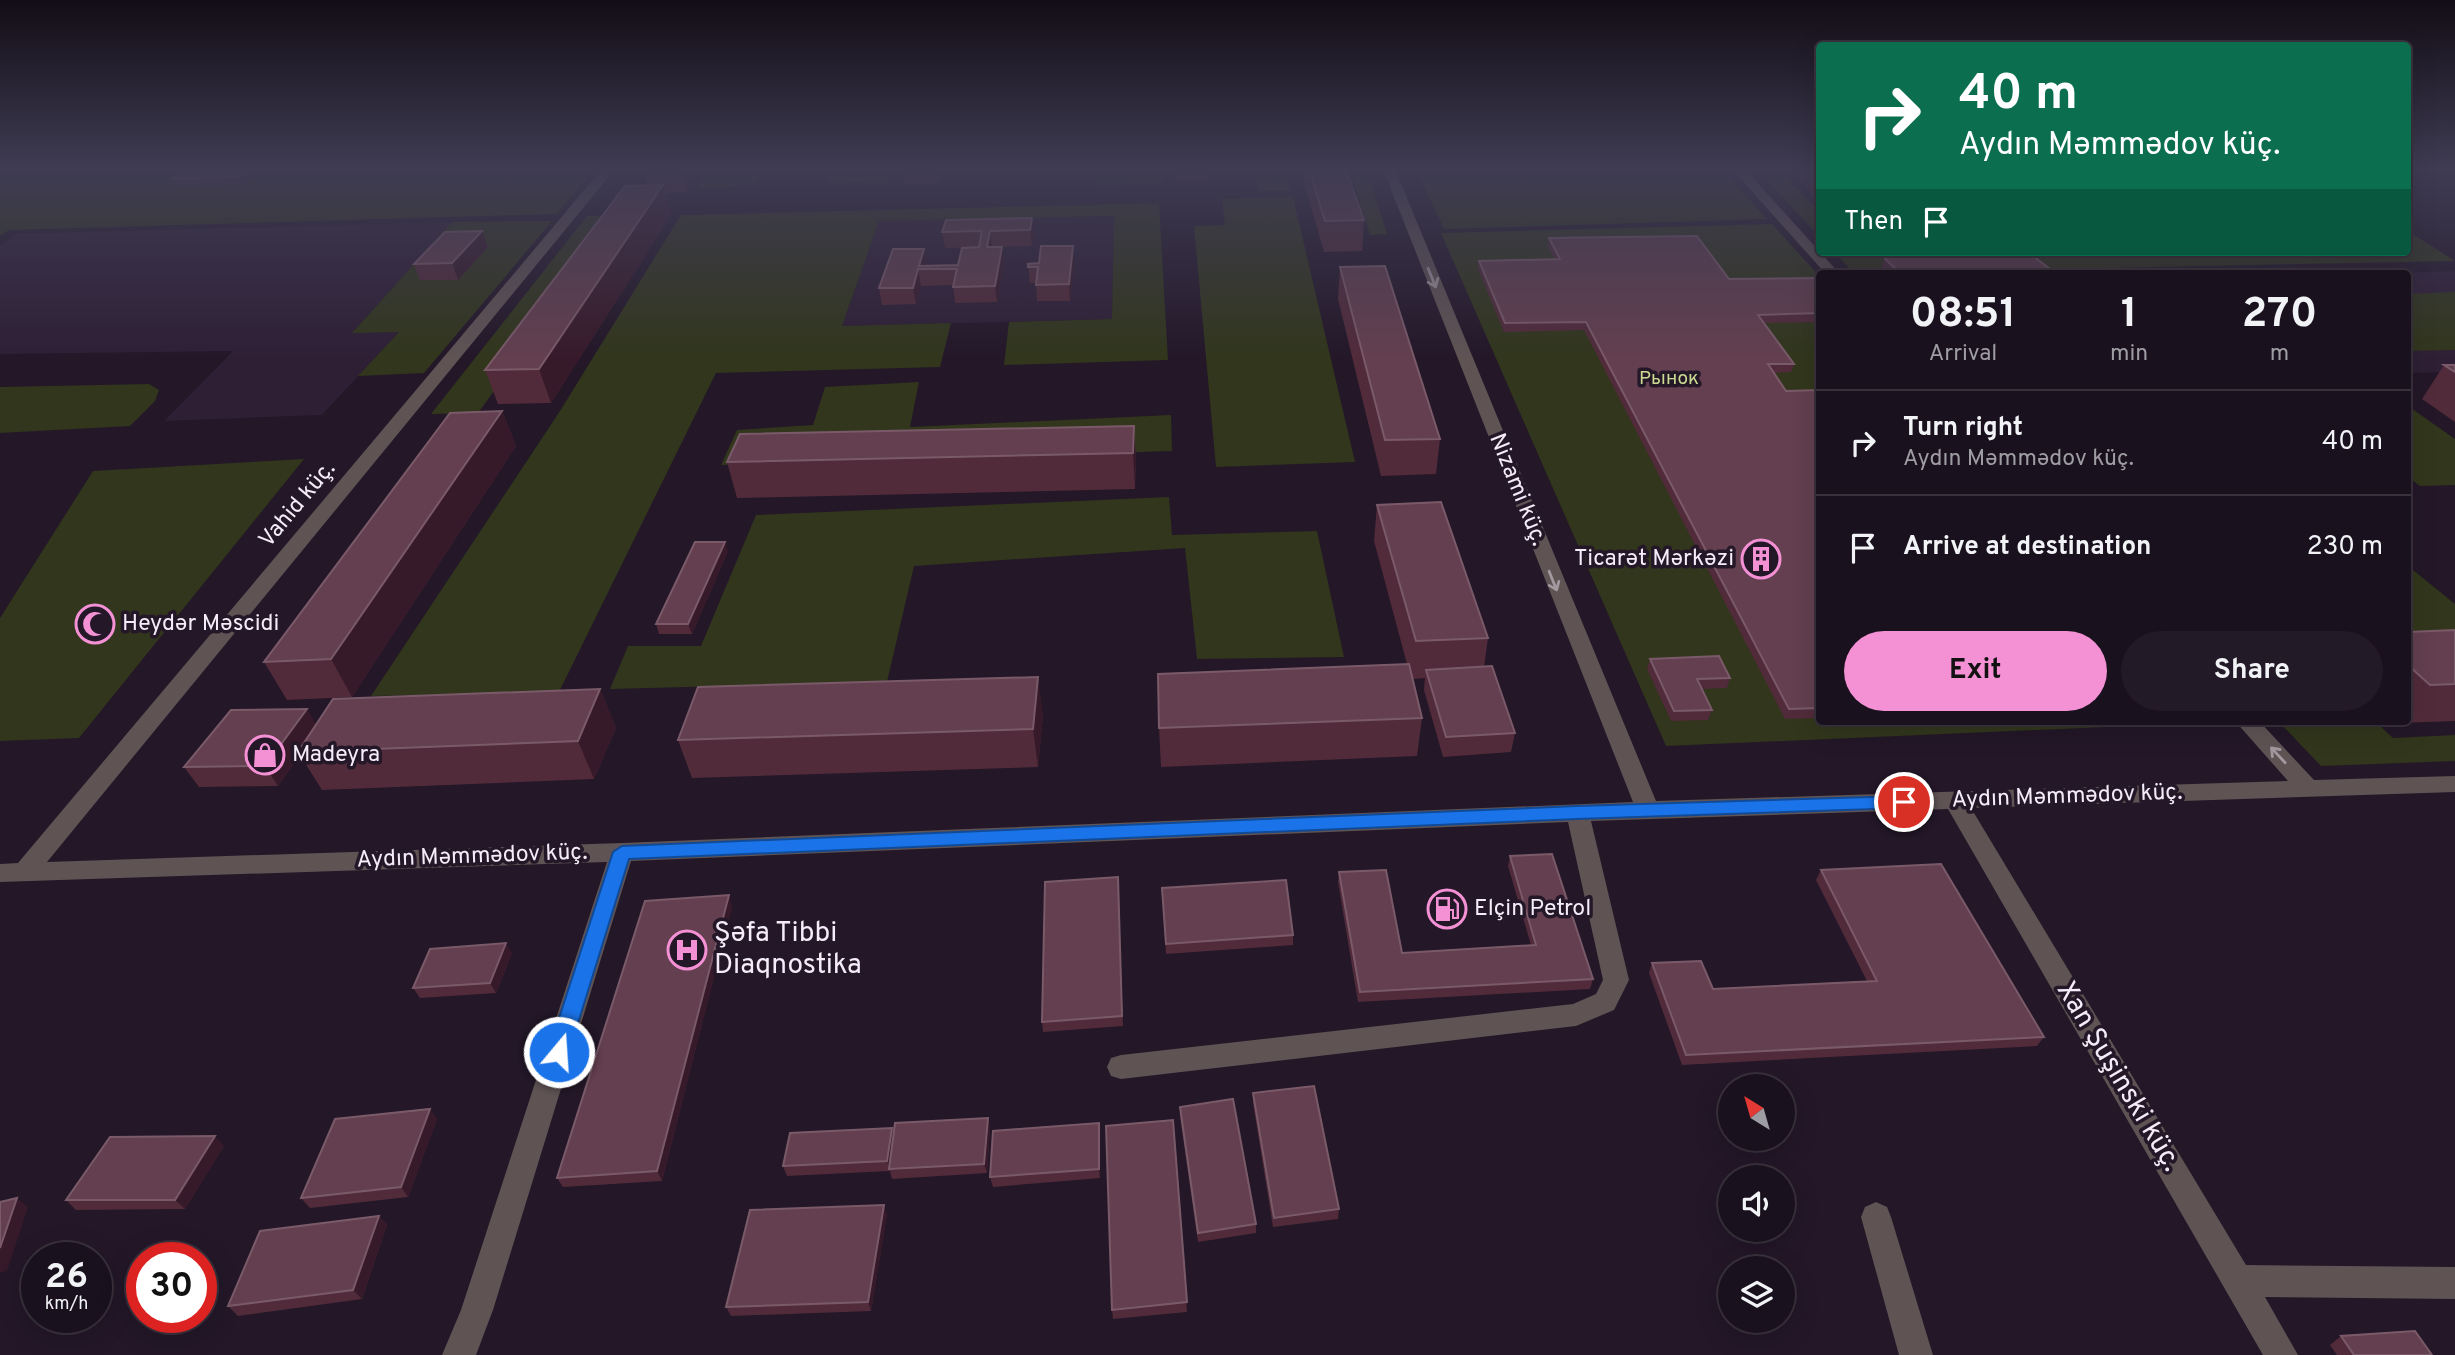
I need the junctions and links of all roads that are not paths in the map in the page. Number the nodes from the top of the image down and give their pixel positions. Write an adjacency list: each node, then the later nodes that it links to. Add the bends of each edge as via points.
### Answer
1 (556, 232): 14 (street, Vahid küç.)
2 (1415, 232): 11 (street, Nizami küç., one-way to 11)
3 (1795, 232): 4 (street)
4 (1816, 255)
5 (1817, 256): 6 (street)
6 (1829, 270)
7 (2250, 725): 9 (street, one-way to 7)
8 (2455, 785): 9 (street, Aydın Məmmədov küç.)
9 (2310, 790): 10 (street, Aydın Məmmədov küç.)
10 (1955, 800): 11 (street, Aydın Məmmədov küç.); 18 (street, Xan Şuşinski küç.)
11 (1648, 810): 12 (street, Aydın Məmmədov küç.)
12 (1577, 812): 13 (street, Aydın Məmmədov küç.); 16 (street, via 1616,980 1605,1002 1576,1015)
13 (622, 852): 14 (street, Aydın Məmmədov küç.); 20 (street)
14 (25, 872): 15 (street, Aydın Məmmədov küç.)
15 (0, 873)
16 (1121, 1067)
17 (1875, 1217): 21 (street)
18 (2238, 1281): 19 (street); 22 (street, Xan Şuşinski küç.)
19 (2455, 1283)
20 (459, 1355)
21 (1916, 1355)
22 (2281, 1355)

